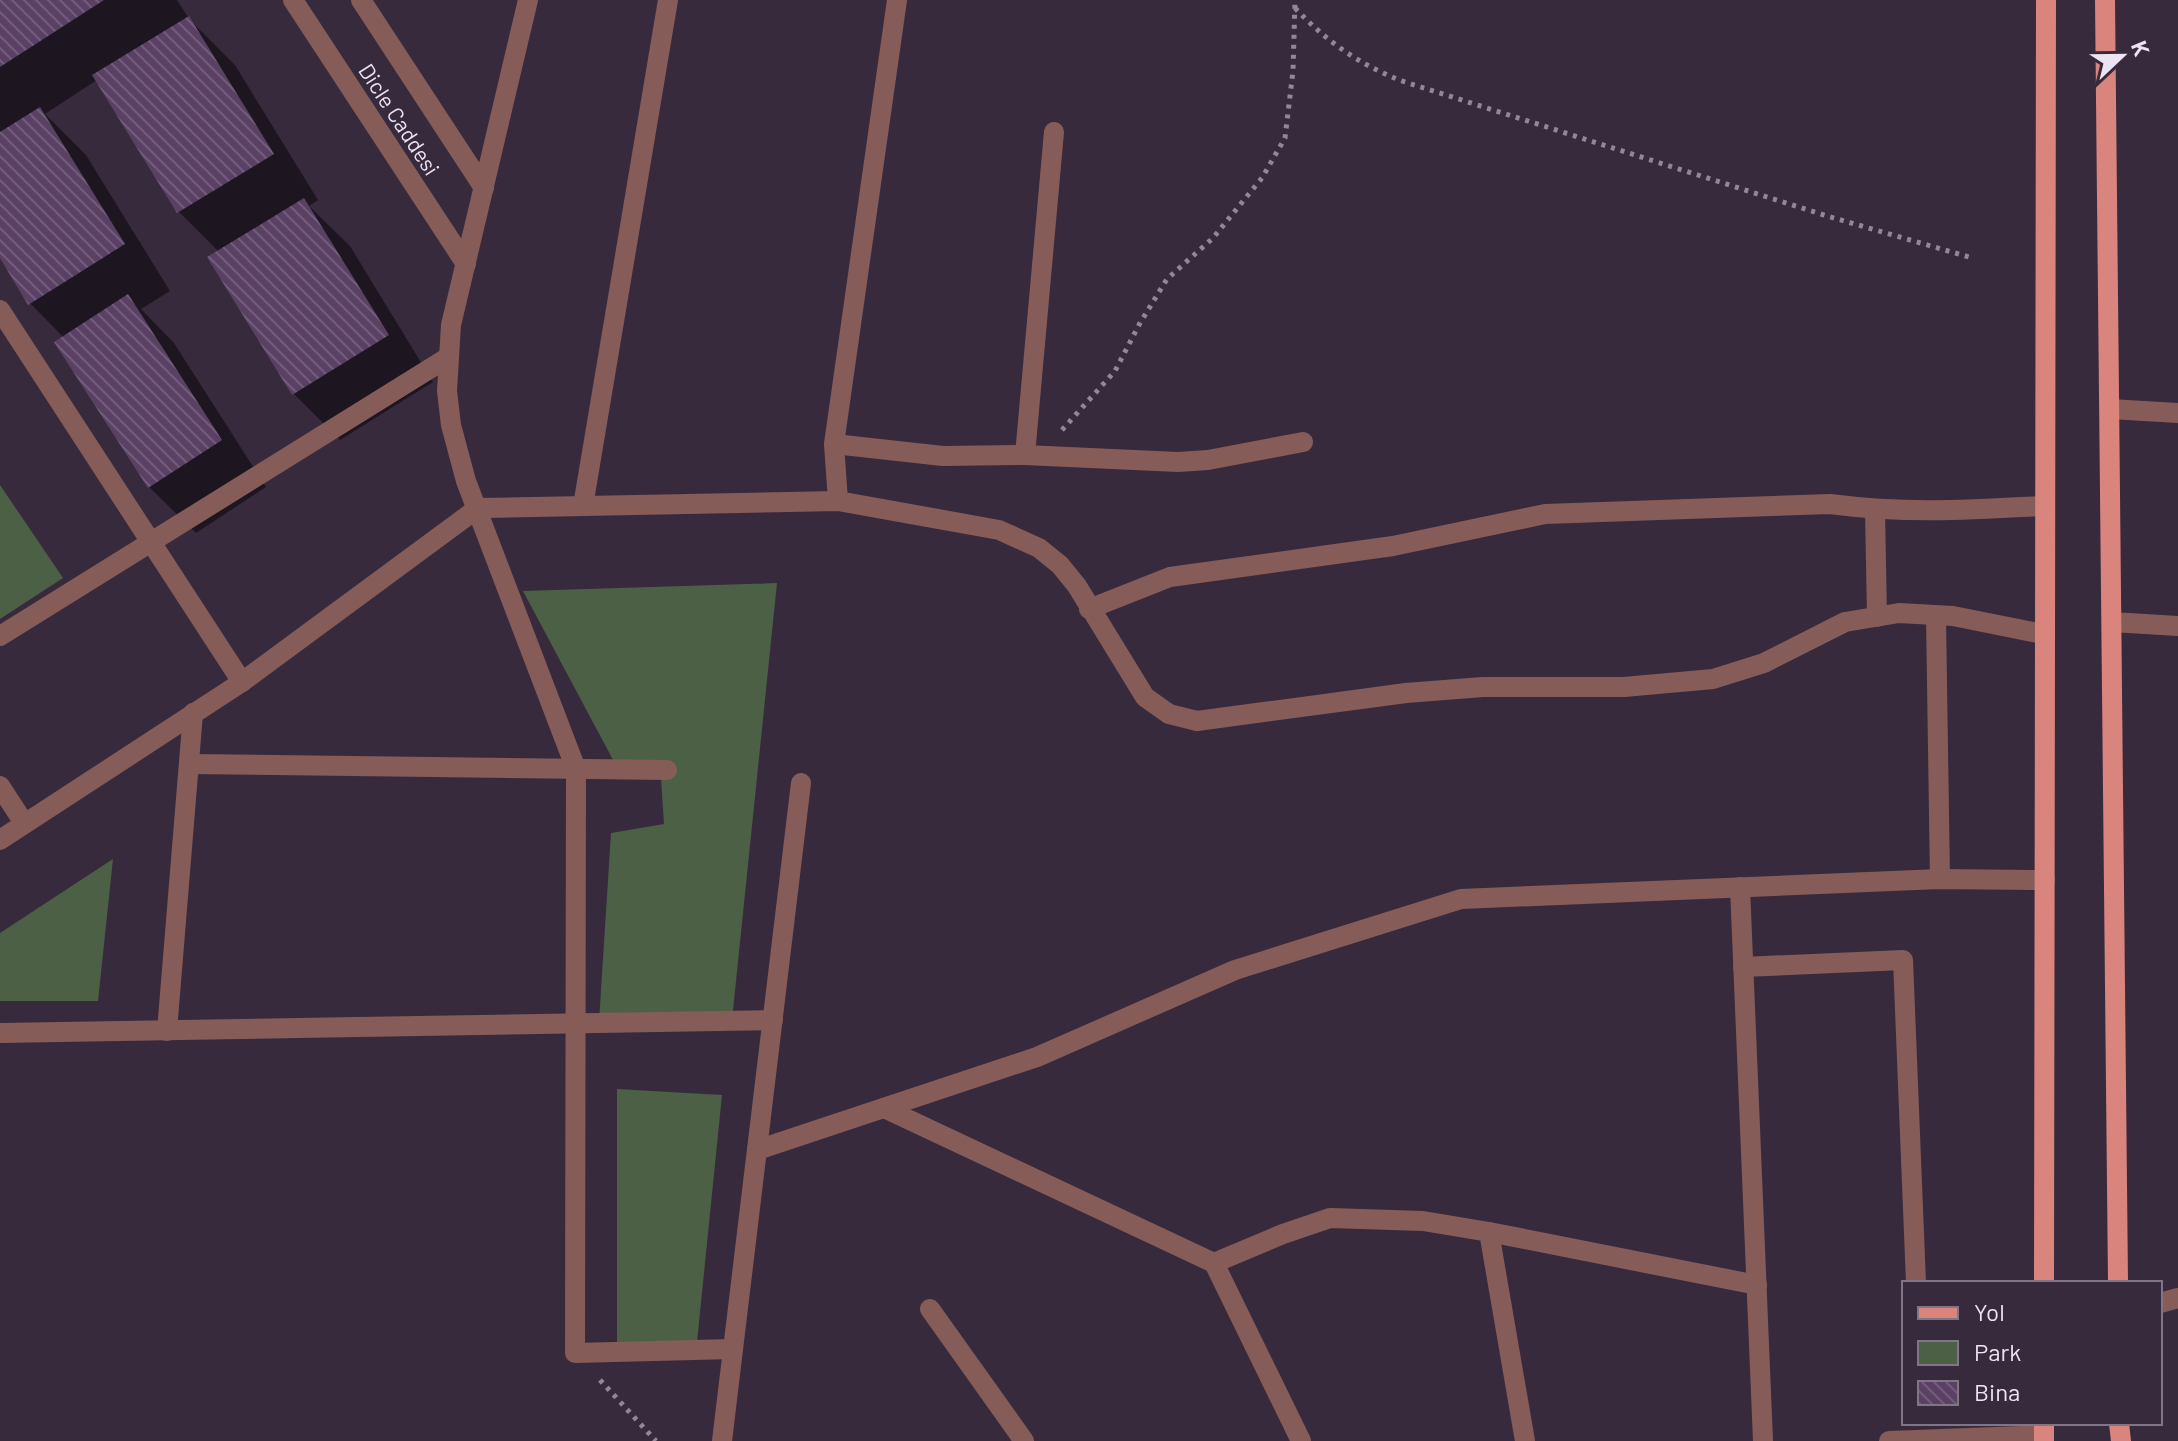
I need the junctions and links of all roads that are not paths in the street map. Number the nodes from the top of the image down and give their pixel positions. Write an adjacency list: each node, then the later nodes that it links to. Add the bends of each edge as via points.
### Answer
1 (293, 0): 10 (street, Dicle Caddesi)
2 (361, 0): 9 (street, Dicle Caddesi)
3 (528, 0): 9 (street)
4 (668, 0): 19 (street)
5 (897, 0): 16 (street)
6 (2046, 0): 20 (main road)
7 (2105, 0): 13 (main road)
8 (1054, 132): 17 (street)
9 (484, 188): 10 (street)
10 (466, 264): 12 (street)
11 (0, 310): 23 (street)
12 (447, 358): 21 (street, via 451,425); 23 (street)
13 (2110, 409): 14 (street); 27 (main road)
14 (2178, 413)
15 (1303, 442): 17 (street, via 1178,462)
16 (834, 444): 17 (street, via 943,456); 18 (street)
17 (1034, 456)
18 (838, 501): 19 (street); 24 (street, via 1020,538 1060,565)
19 (583, 506): 21 (street)
20 (2044, 506): 22 (street, via 1934,513); 29 (main road)
21 (478, 508): 31 (street); 34 (street)
22 (1875, 510): 24 (street, via 1830,504 1545,514 1393,546 1170,577); 25 (street)
23 (151, 542): 30 (street); 31 (street)
24 (1089, 609): 25 (street, via 1145,697 1169,714 1197,721 1406,693 1713,679 1764,663 1845,622)
25 (1877, 617): 26 (street)
26 (1936, 617): 29 (street); 40 (street)
27 (2112, 622): 28 (street); 54 (main road)
28 (2178, 626)
29 (2043, 634): 41 (main road)
30 (0, 636)
31 (242, 682): 32 (street)
32 (193, 713): 33 (street); 38 (street)
33 (189, 764): 34 (street); 46 (street)
34 (576, 769): 35 (street); 45 (street)
35 (667, 770)
36 (801, 783): 44 (street)
37 (0, 786): 38 (street)
38 (24, 823): 39 (street)
39 (0, 840)
40 (1940, 879): 41 (street); 42 (street)
41 (2045, 880): 53 (main road)
42 (1740, 887): 43 (street); 48 (street, via 1461,899 1235,970 1037,1057)
43 (1743, 967): 52 (street, via 1903,960); 55 (street)
44 (773, 1020): 45 (street); 49 (street)
45 (576, 1024): 46 (street); 57 (street, via 575,1353)
46 (167, 1031): 47 (street)
47 (0, 1033)
48 (884, 1108): 49 (street); 51 (street)
49 (757, 1150): 57 (street)
50 (1489, 1232): 51 (street, via 1423,1221 1330,1218); 55 (street); 63 (street)
51 (1214, 1263): 62 (street)
52 (1916, 1281)
53 (2044, 1281)
54 (2118, 1281)
55 (1757, 1285): 64 (street)
56 (930, 1309): 61 (street)
57 (733, 1349): 60 (street)
58 (1922, 1431): 59 (street); 65 (street)
59 (2044, 1433)
60 (722, 1441)
61 (1024, 1441)
62 (1301, 1441)
63 (1525, 1441)
64 (1763, 1441)
65 (1889, 1441)

